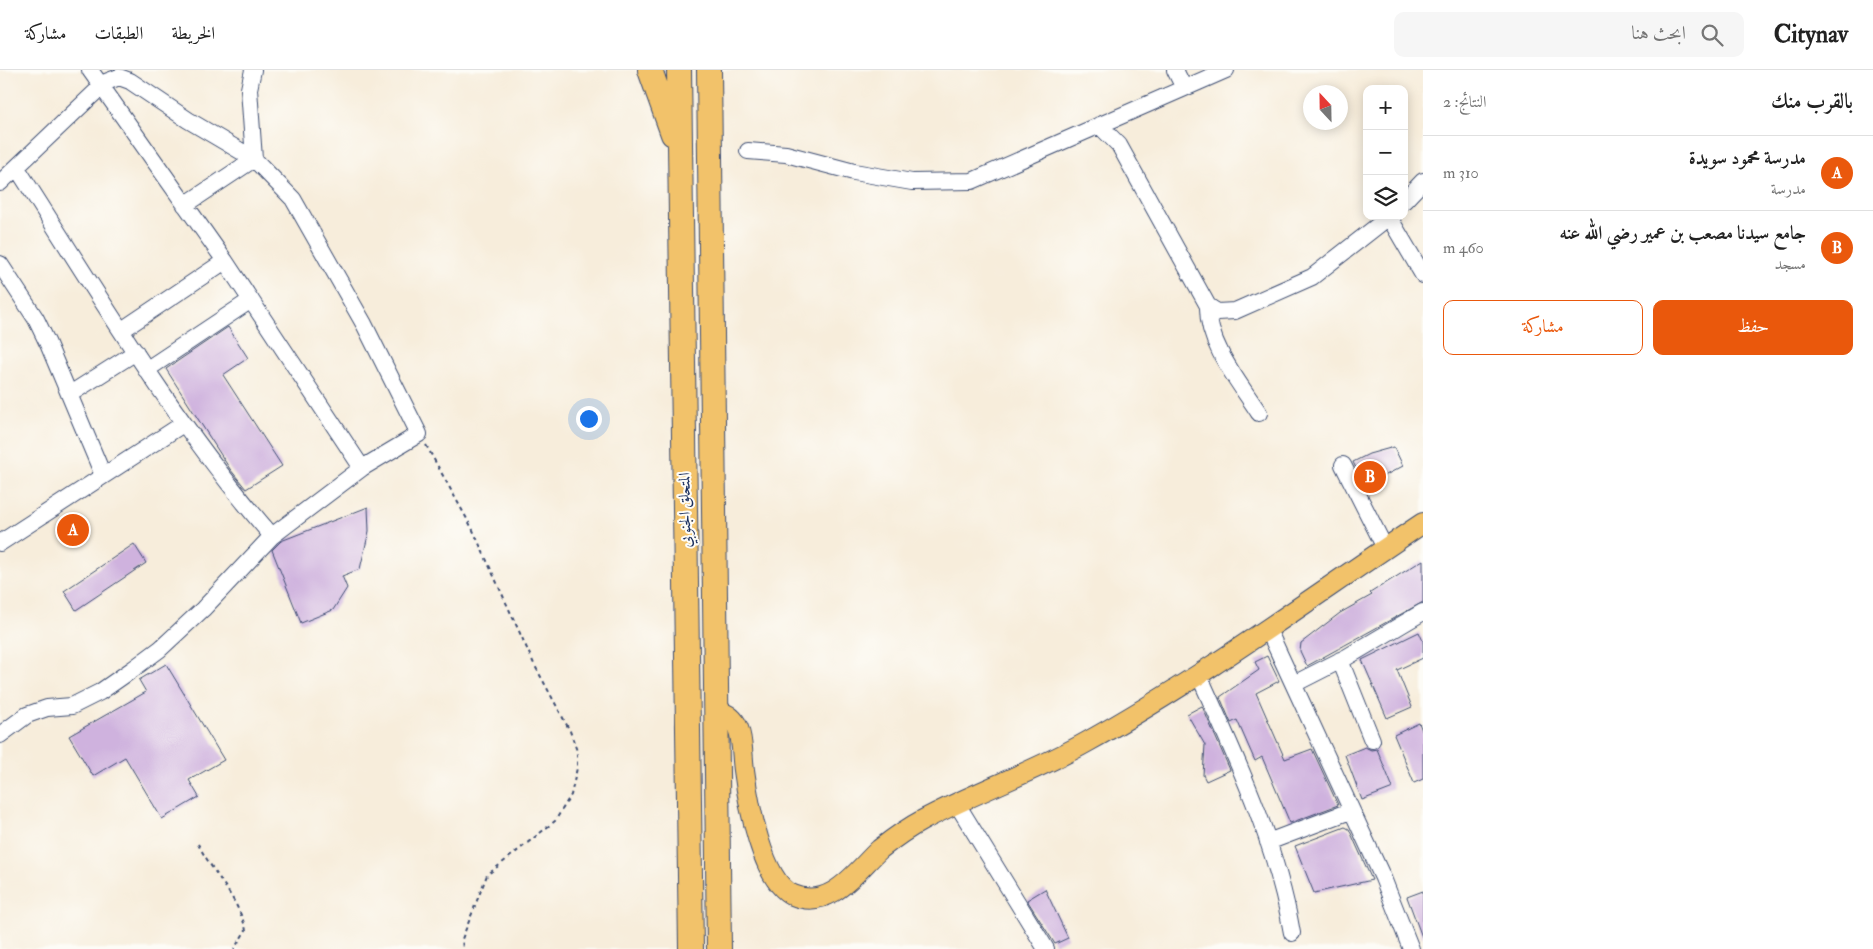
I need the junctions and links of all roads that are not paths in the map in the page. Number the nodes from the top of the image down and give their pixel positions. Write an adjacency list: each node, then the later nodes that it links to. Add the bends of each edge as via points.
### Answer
1 (90, 70): 8 (street)
2 (253, 70): 13 (street, via 249,89)
3 (650, 70): 11 (highway)
4 (679, 70): 11 (highway, المتحلق الجنوبي)
5 (709, 70): 45 (highway, المتحلق الجنوبي)
6 (1176, 70): 9 (street)
7 (1226, 70): 9 (street)
8 (101, 86): 13 (street, via 112,78 124,78); 14 (street); 18 (street)
9 (1184, 88): 10 (street)
10 (1099, 125): 12 (street, via 972,181 912,182 854,172 786,154); 25 (street, via 1119,145)
11 (679, 149): 52 (highway, المتحلق الجنوبي)
12 (748, 151)
13 (254, 159): 18 (street); 33 (street, via 293,199 364,324 419,434)
14 (17, 168): 16 (street); 26 (street)
15 (1423, 181): 17 (street)
16 (0, 183)
17 (1408, 197)
18 (185, 205): 21 (street)
19 (1385, 220): 25 (street, via 1312,277 1235,312 1216,312)
20 (1392, 220): 23 (street)
21 (225, 262): 24 (street); 26 (street)
22 (0, 264): 29 (street, via 36,319)
23 (1423, 274)
24 (251, 300): 28 (street); 33 (street)
25 (1208, 306): 30 (street, via 1207,318 1217,345)
26 (122, 330): 27 (street)
27 (136, 352): 28 (street); 29 (street)
28 (146, 370): 31 (street)
29 (70, 394): 34 (street)
30 (1259, 413)
31 (182, 424): 34 (street); 36 (street)
32 (1343, 465): 39 (street)
33 (362, 468): 36 (street)
34 (103, 475): 38 (street)
35 (1423, 524): 39 (main road)
36 (272, 536): 46 (street, via 203,609 132,670 72,706 47,708 27,715)
37 (1423, 536): 41 (main road)
38 (0, 543)
39 (1385, 548): 48 (main road, via 1227,655 1103,733)
40 (1423, 612): 42 (street)
41 (1272, 638): 43 (main road); 44 (street)
42 (1340, 660): 44 (street); 47 (street)
43 (1203, 684): 48 (main road, via 1099,747); 50 (street, via 1248,782)
44 (1294, 684): 49 (street)
45 (717, 711): 48 (main road, via 728,715 738,728 750,805 763,851 779,885 796,896 816,897 838,889 893,839 924,819); 53 (highway, المتحلق الجنوبي)
46 (0, 735)
47 (1372, 740)
48 (960, 809): 54 (street)
49 (1350, 811): 50 (street); 55 (street, via 1383,878)
50 (1268, 842): 51 (street, via 1286,894)
51 (1292, 933)
52 (691, 949)
53 (718, 949)
54 (1046, 949)
55 (1411, 949)

